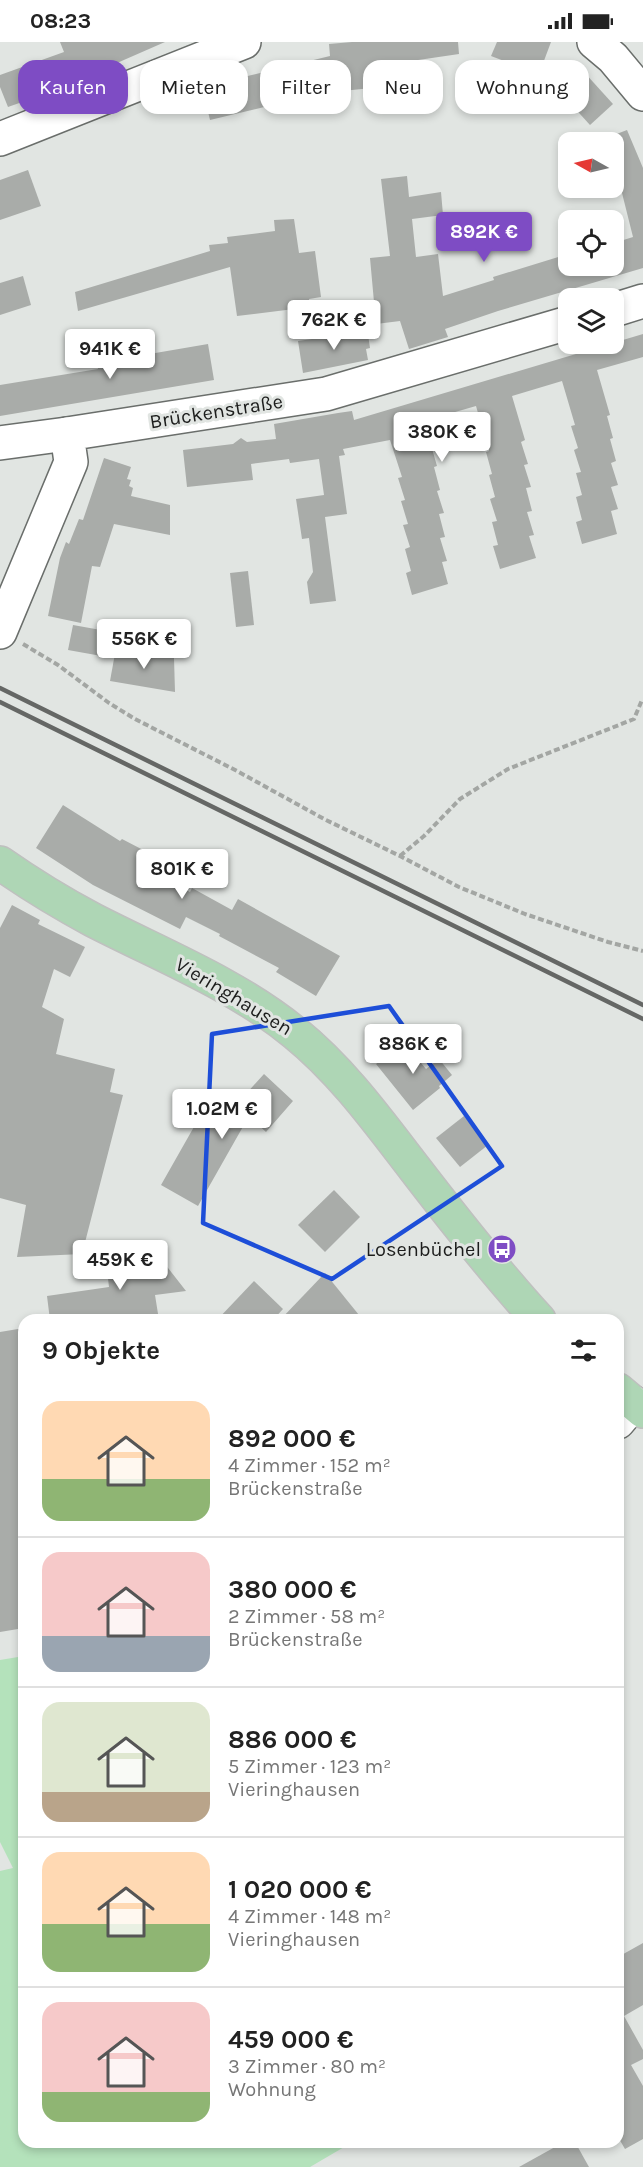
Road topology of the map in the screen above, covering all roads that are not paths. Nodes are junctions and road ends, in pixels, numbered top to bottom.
1 (244, 42) edge
2 (594, 42) edge
3 (643, 93) edge
4 (0, 139) edge
5 (643, 301) edge
6 (624, 307) edge
7 (558, 326) edge
8 (67, 434) junction
9 (0, 443) edge
10 (1, 631) edge
11 (0, 863) edge
12 (534, 1314) edge

1 - 4 street
2 - 3 street
5 - 6 street
7 - 8 street, Brückenstraße
8 - 9 street, Brückenstraße
8 - 10 street
11 - 12 main road, Vieringhausen

